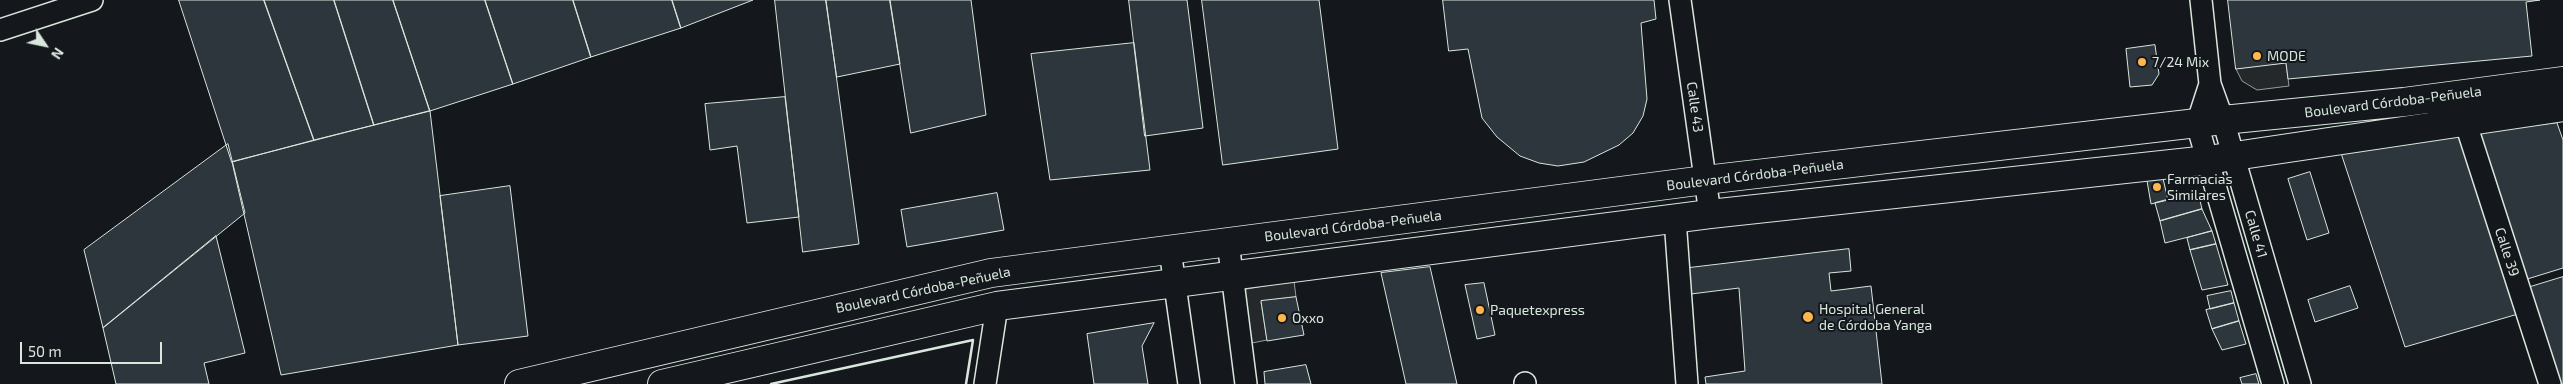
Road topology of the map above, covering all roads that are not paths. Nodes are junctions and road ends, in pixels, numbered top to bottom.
1 (92, 0) edge
2 (1680, 0) edge
3 (2201, 0) edge
4 (51, 6) edge
5 (0, 30) edge
6 (2563, 81) edge
7 (2404, 102) junction
8 (2563, 107) edge
9 (2465, 121) junction
10 (2210, 122) junction
11 (2405, 130) junction
12 (2220, 158) junction
13 (1705, 180) junction
14 (1710, 214) junction
15 (1674, 219) junction
16 (1228, 242) junction
17 (1170, 250) junction
18 (991, 273) junction
19 (1233, 276) junction
20 (1175, 283) junction
21 (996, 306) junction
22 (2292, 357) junction
23 (2266, 363) junction
24 (519, 384) edge
25 (662, 384) edge
26 (985, 384) edge
27 (1189, 384) edge
28 (1246, 384) edge
29 (1687, 384) edge
30 (2273, 384) edge
31 (2300, 384) edge
32 (2550, 384) edge

1 - 4 street
2 - 13 street, Calle 43
3 - 10 street
4 - 5 street
6 - 7 main road, Boulevard Córdoba-Peñuela
7 - 10 main road, Boulevard Córdoba-Peñuela
7 - 11 main road
8 - 9 main road, Boulevard Córdoba-Peñuela
9 - 11 main road, Boulevard Córdoba-Peñuela
9 - 32 street, Calle 39
10 - 12 street, Calle 41
10 - 13 main road, Boulevard Córdoba-Peñuela
11 - 12 main road, Boulevard Córdoba-Peñuela
12 - 14 main road, Boulevard Córdoba-Peñuela
12 - 22 street, Calle 41
12 - 23 street, Calle 41
13 - 14 street, Calle 43
13 - 16 main road, Boulevard Córdoba-Peñuela
14 - 15 main road, Boulevard Córdoba-Peñuela
15 - 19 main road, Boulevard Córdoba-Peñuela
15 - 29 street
16 - 17 main road, Boulevard Córdoba-Peñuela
16 - 19 street
17 - 18 main road, Boulevard Córdoba-Peñuela
17 - 20 street
18 - 21 main road
18 - 24 main road, Boulevard Córdoba-Peñuela
19 - 20 main road, Boulevard Córdoba-Peñuela
19 - 28 street
20 - 21 main road, Boulevard Córdoba-Peñuela
20 - 27 street
21 - 25 main road, Boulevard Córdoba-Peñuela
21 - 26 street
22 - 23 street
22 - 31 street, Calle 41
23 - 30 street, Calle 41

